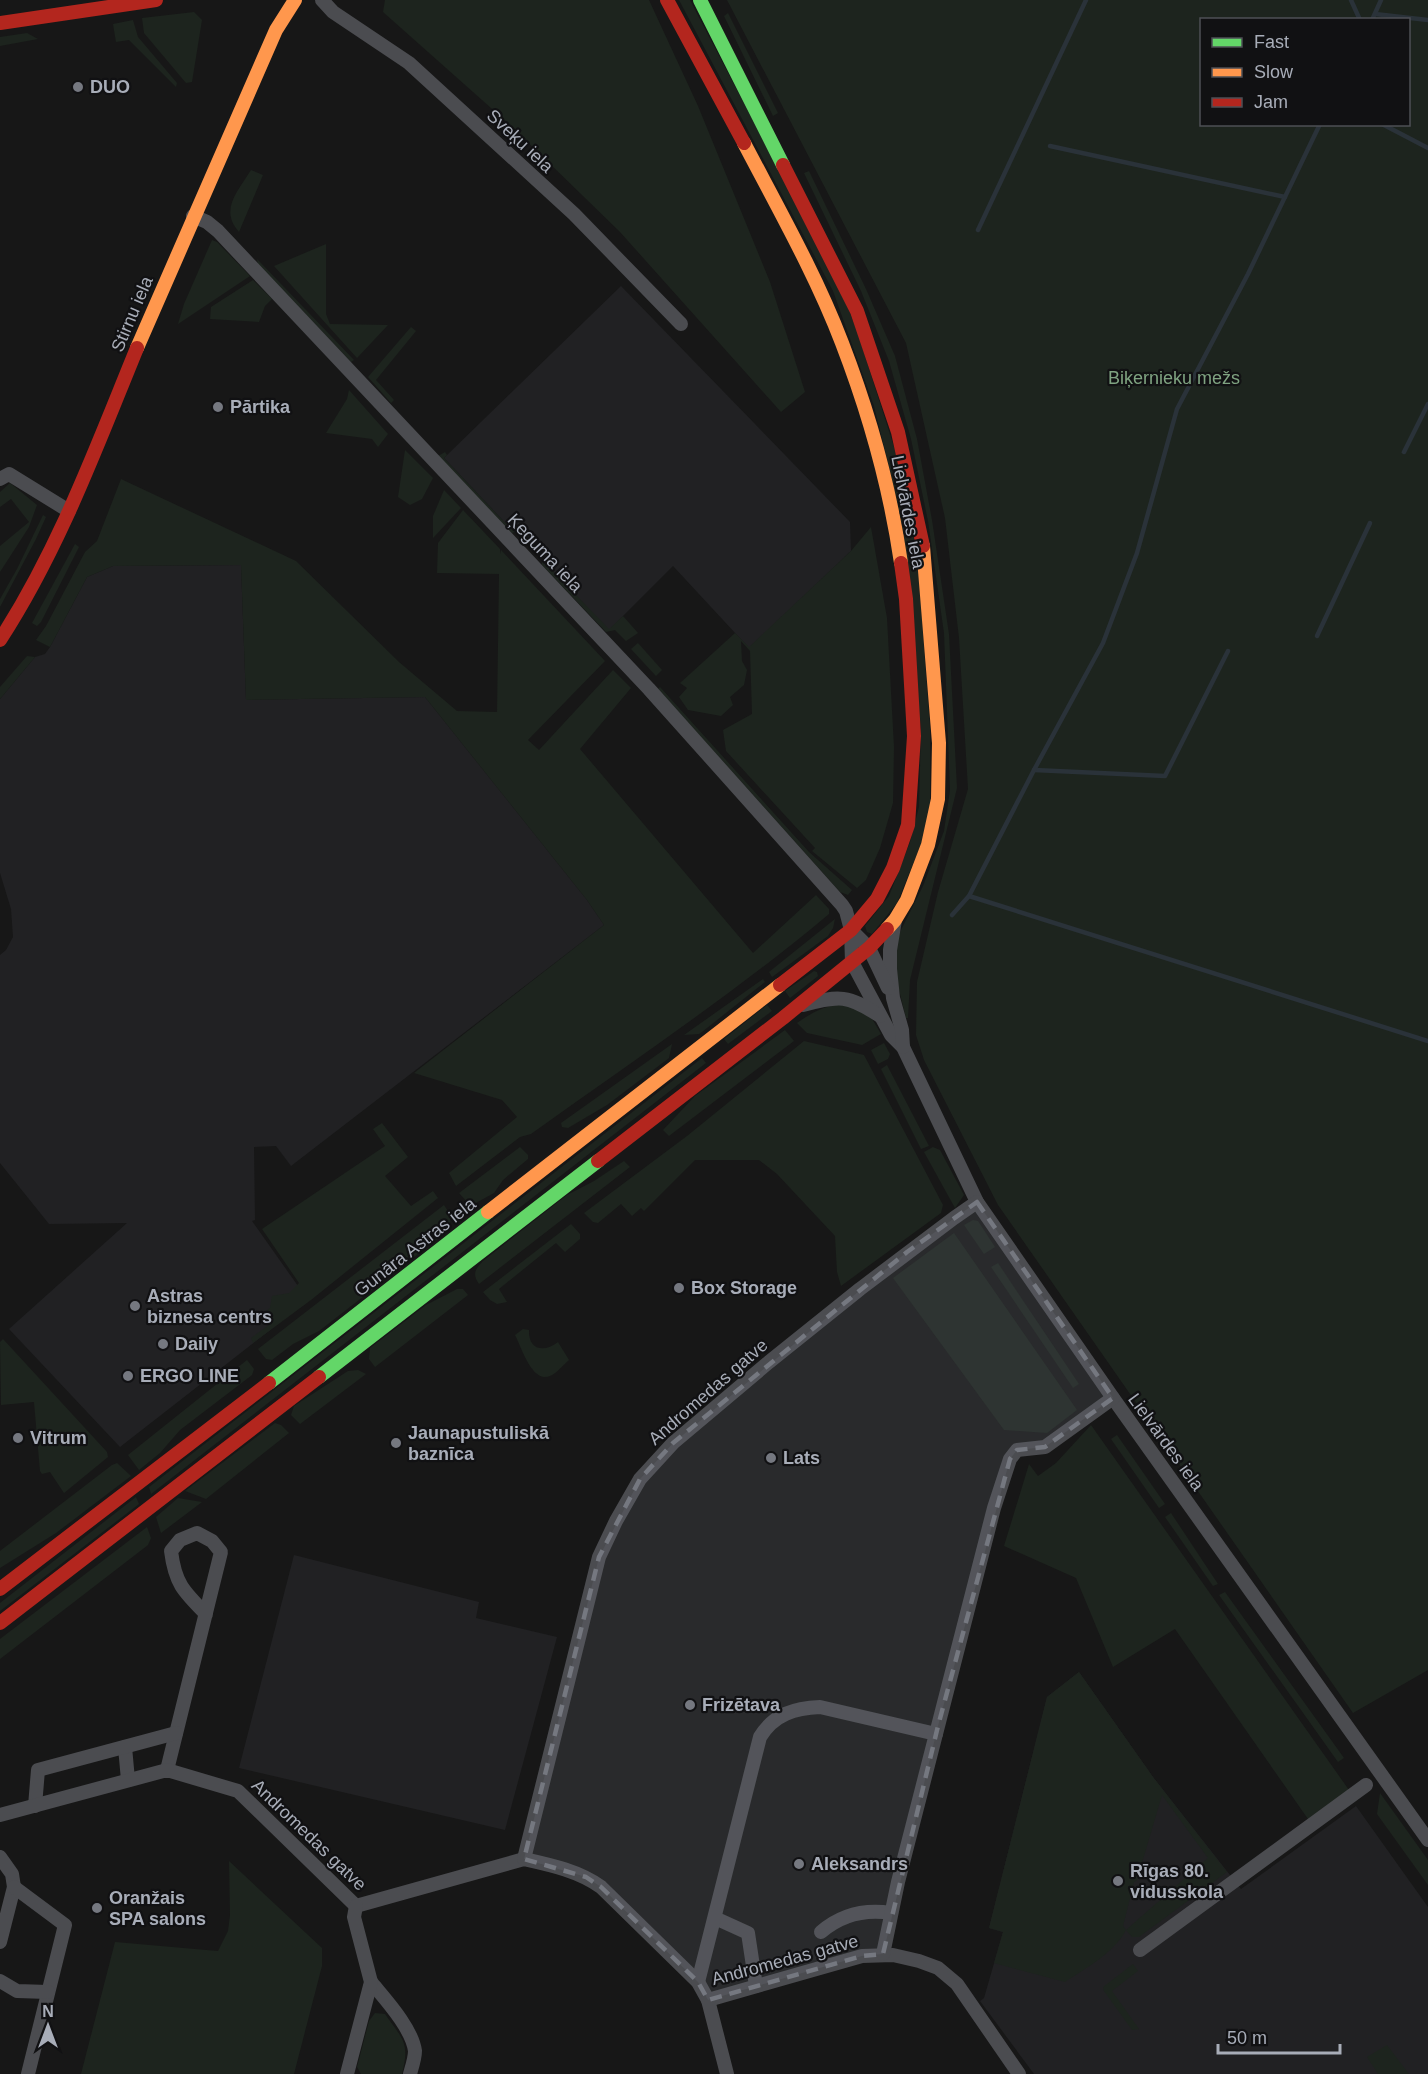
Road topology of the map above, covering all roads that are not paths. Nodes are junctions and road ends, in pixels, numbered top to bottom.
1 (156, 0) edge
2 (295, 0) edge
3 (322, 0) edge
4 (667, 0) edge
5 (700, 0) edge
6 (135, 2) edge
7 (0, 23) edge
8 (193, 216) junction
9 (681, 324) dead end
10 (0, 480) edge
11 (69, 512) junction
12 (0, 640) edge
13 (895, 920) junction
14 (851, 930) junction
15 (869, 948) junction
16 (852, 962) junction
17 (892, 998) junction
18 (798, 1006) junction
19 (883, 1018) junction
20 (708, 1041) junction
21 (903, 1047) junction
22 (725, 1063) junction
23 (977, 1202) junction
24 (1113, 1398) junction
25 (0, 1589) edge
26 (206, 1614) junction
27 (0, 1623) edge
28 (176, 1733) junction
29 (936, 1734) junction
30 (126, 1747) junction
31 (167, 1770) junction
32 (128, 1780) junction
33 (1366, 1785) dead end
34 (34, 1806) junction
35 (0, 1815) edge
36 (1428, 1840) edge
37 (0, 1857) edge
38 (524, 1859) junction
39 (15, 1887) junction
40 (356, 1906) junction
41 (891, 1913) junction
42 (715, 1918) junction
43 (822, 1932) dead end
44 (0, 1942) edge
45 (1140, 1950) dead end
46 (883, 1954) junction
47 (0, 1982) edge
48 (371, 1982) junction
49 (698, 1982) junction
50 (756, 1986) junction
51 (48, 1992) junction
52 (708, 2000) junction
53 (28, 2074) edge
54 (347, 2074) edge
55 (410, 2074) edge
56 (728, 2074) edge
57 (1019, 2074) edge

1 - 6 main road
2 - 8 main road, Stirnu iela
3 - 9 street, Sveķu iela
4 - 14 main road, Lielvārdes iela
5 - 13 main road, Lielvārdes iela
6 - 7 main road
8 - 11 main road, Stirnu iela
8 - 14 street, Ķeguma iela
10 - 11 street
11 - 12 main road, Stirnu iela
13 - 15 main road, Lielvārdes iela
13 - 17 street, Lielvārdes iela
14 - 15 street
14 - 16 street, Lielvārdes iela
14 - 20 main road, Gunāra Astras iela
15 - 16 main road
15 - 17 street
16 - 18 main road
16 - 19 street, Lielvārdes iela
17 - 21 street, Lielvārdes iela
18 - 19 street
18 - 22 main road
19 - 21 street, Lielvārdes iela
20 - 22 main road
20 - 25 main road, Gunāra Astras iela
21 - 23 street, Lielvārdes iela
22 - 27 main road
23 - 24 street, Lielvārdes iela
23 - 38 street, Andromedas gatve
24 - 29 street
24 - 36 street, Lielvārdes iela
26 - 26 street
26 - 28 street
28 - 30 street
28 - 31 street
29 - 41 street
29 - 42 street
30 - 32 street
30 - 34 street
31 - 32 street
31 - 40 street, Andromedas gatve
32 - 34 street
33 - 45 street
34 - 35 street
37 - 39 street
38 - 40 street, Andromedas gatve
38 - 49 street, Andromedas gatve
39 - 44 street
39 - 51 street
40 - 48 street
41 - 43 street
41 - 46 street
42 - 49 street
42 - 50 street
46 - 50 street, Andromedas gatve
46 - 57 street, Andromedas gatve
47 - 51 street
48 - 54 street
48 - 55 street
49 - 52 street, Andromedas gatve
50 - 52 street, Andromedas gatve
51 - 53 street
52 - 56 street

